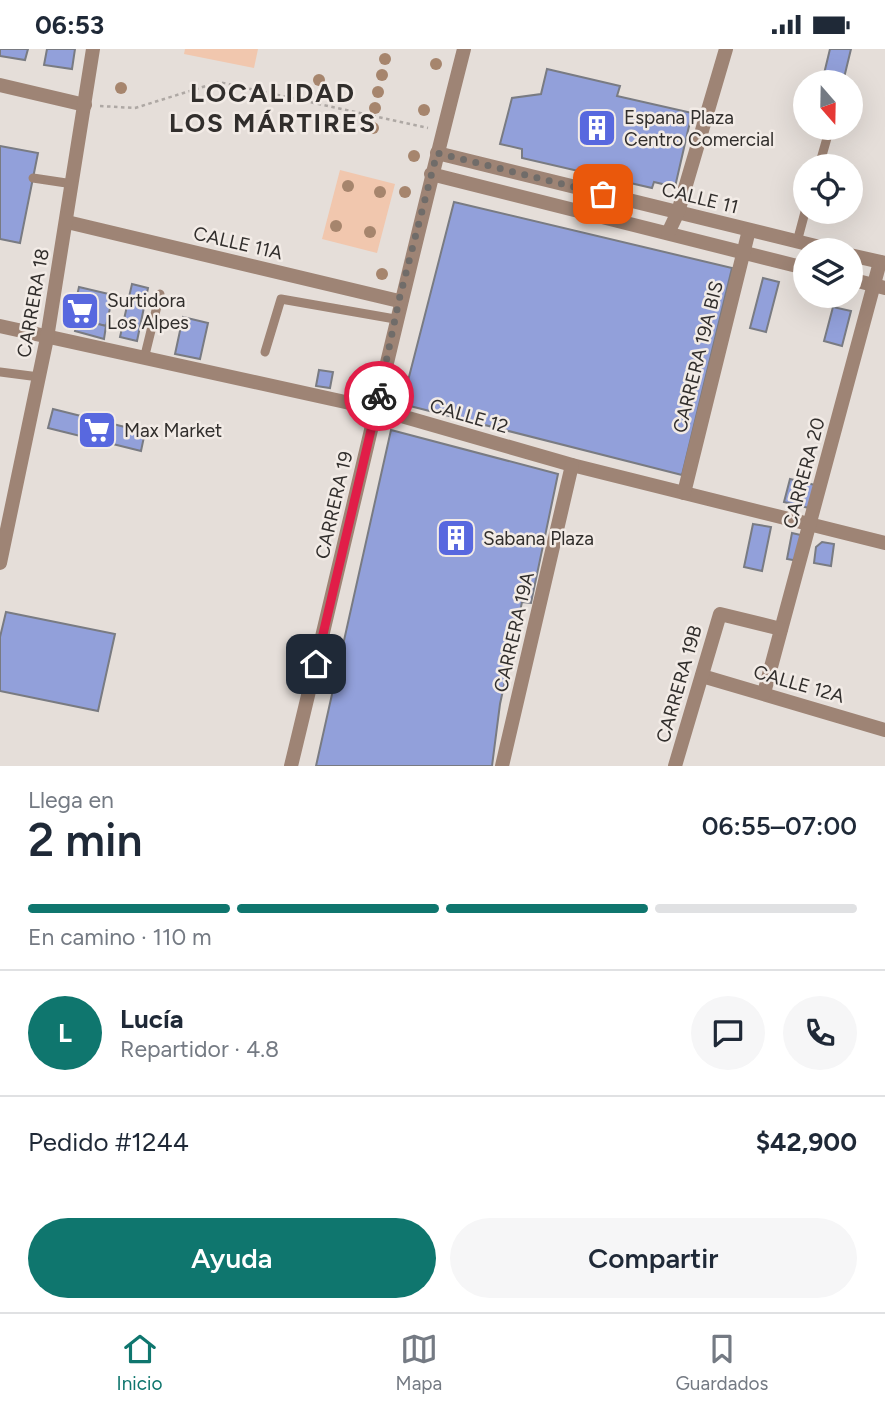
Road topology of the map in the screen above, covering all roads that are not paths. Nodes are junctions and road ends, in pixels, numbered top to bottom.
1 (93, 49) edge
2 (464, 49) edge
3 (726, 49) edge
4 (0, 85) edge
5 (91, 106) junction
6 (437, 153) junction
7 (431, 174) junction
8 (33, 178) dead end
9 (73, 184) junction
10 (678, 212) junction
11 (67, 222) junction
12 (749, 230) junction
13 (668, 233) junction
14 (793, 240) edge
15 (743, 252) junction
16 (863, 258) edge
17 (883, 263) edge
18 (793, 265) edge
19 (880, 286) edge
20 (160, 294) dead end
21 (399, 300) junction
22 (395, 319) junction
23 (0, 326) edge
24 (47, 338) junction
25 (265, 352) dead end
26 (144, 359) junction
27 (0, 372) edge
28 (39, 377) junction
29 (377, 409) junction
30 (572, 465) junction
31 (684, 493) junction
32 (810, 524) junction
33 (885, 543) edge
34 (0, 563) edge
35 (781, 629) junction
36 (702, 677) junction
37 (764, 693) junction
38 (885, 730) edge
39 (291, 766) edge
40 (502, 766) edge
41 (675, 766) edge

1 - 5 street, CARRERA 18
2 - 6 street, CARRERA 19
3 - 10 street
4 - 5 street
5 - 9 street, CARRERA 18
6 - 7 street, CARRERA 19
6 - 10 street, CALLE 11
7 - 13 street
7 - 21 street, CARRERA 19
8 - 9 lane
9 - 11 street, CARRERA 18
10 - 12 street, CALLE 11
10 - 13 street
11 - 21 street, CALLE 11A
11 - 24 street, CARRERA 18
12 - 14 street, CALLE 11
12 - 15 street, CARRERA 19A BIS
13 - 15 street
15 - 18 street
15 - 31 street, CARRERA 19A BIS
16 - 17 street
17 - 19 street, CARRERA 20
19 - 32 street, CARRERA 20
20 - 26 lane
21 - 22 street, CARRERA 19
22 - 25 lane
22 - 29 street, CARRERA 19
23 - 24 street, CALLE 12
24 - 26 street, CALLE 12
24 - 28 street, CARRERA 18
26 - 29 street, CALLE 12
27 - 28 lane
28 - 34 street, CARRERA 18
29 - 30 street, CALLE 12
29 - 39 street, CARRERA 19
30 - 31 street, CALLE 12
30 - 40 street, CARRERA 19A
31 - 32 street, CALLE 12
32 - 33 street, CALLE 12
32 - 35 street, CARRERA 20
35 - 36 street, CARRERA 19B
35 - 37 street, CARRERA 20
36 - 37 street, CALLE 12A
36 - 41 street, CARRERA 19B
37 - 38 street, CALLE 12A

